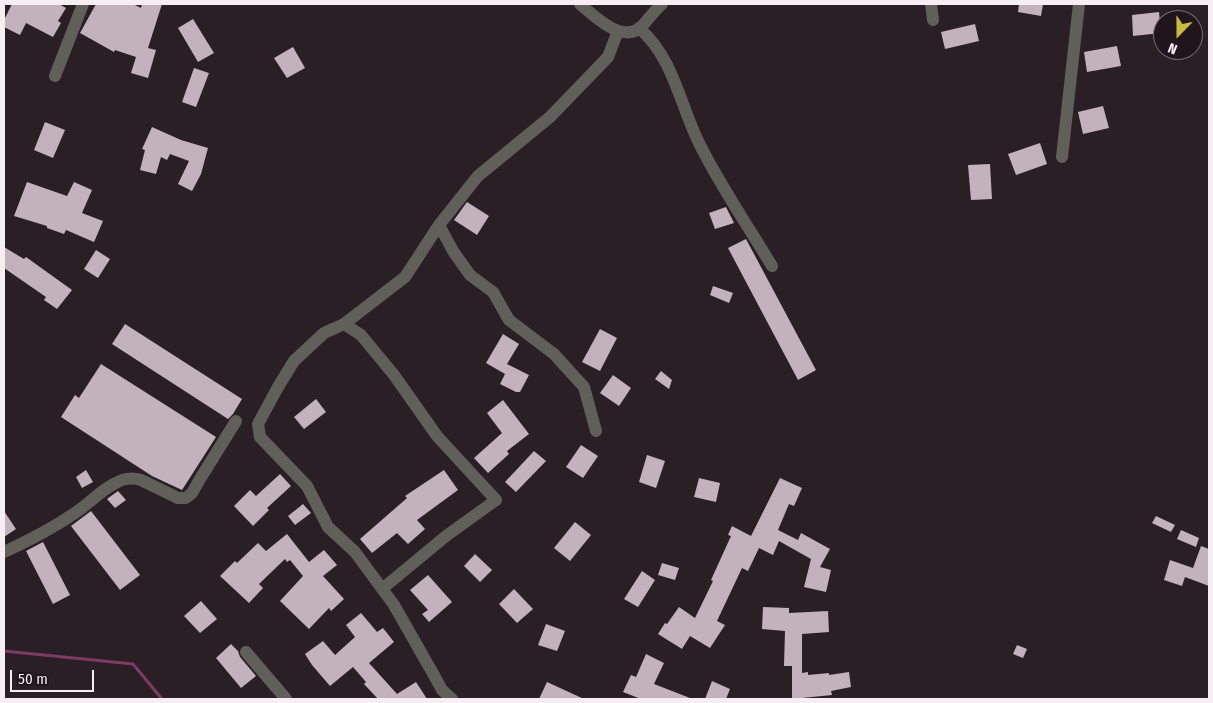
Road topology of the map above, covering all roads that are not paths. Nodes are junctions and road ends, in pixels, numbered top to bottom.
1 (83, 4) edge
2 (580, 4) edge
3 (662, 4) edge
4 (931, 4) edge
5 (1079, 4) edge
6 (933, 20) dead end
7 (639, 28) junction
8 (618, 31) junction
9 (55, 76) dead end
10 (1062, 157) dead end
11 (439, 225) junction
12 (772, 266) dead end
13 (344, 324) junction
14 (236, 421) dead end
15 (596, 431) dead end
16 (4, 552) edge
17 (382, 589) junction
18 (246, 652) dead end
19 (286, 699) edge
20 (452, 699) edge

1 - 9 street
2 - 8 street
3 - 7 street
4 - 6 street
5 - 10 street
7 - 8 street
7 - 12 street
8 - 11 street
11 - 13 street
11 - 15 street
13 - 17 street
13 - 17 street
14 - 16 street
17 - 20 street
18 - 19 street

